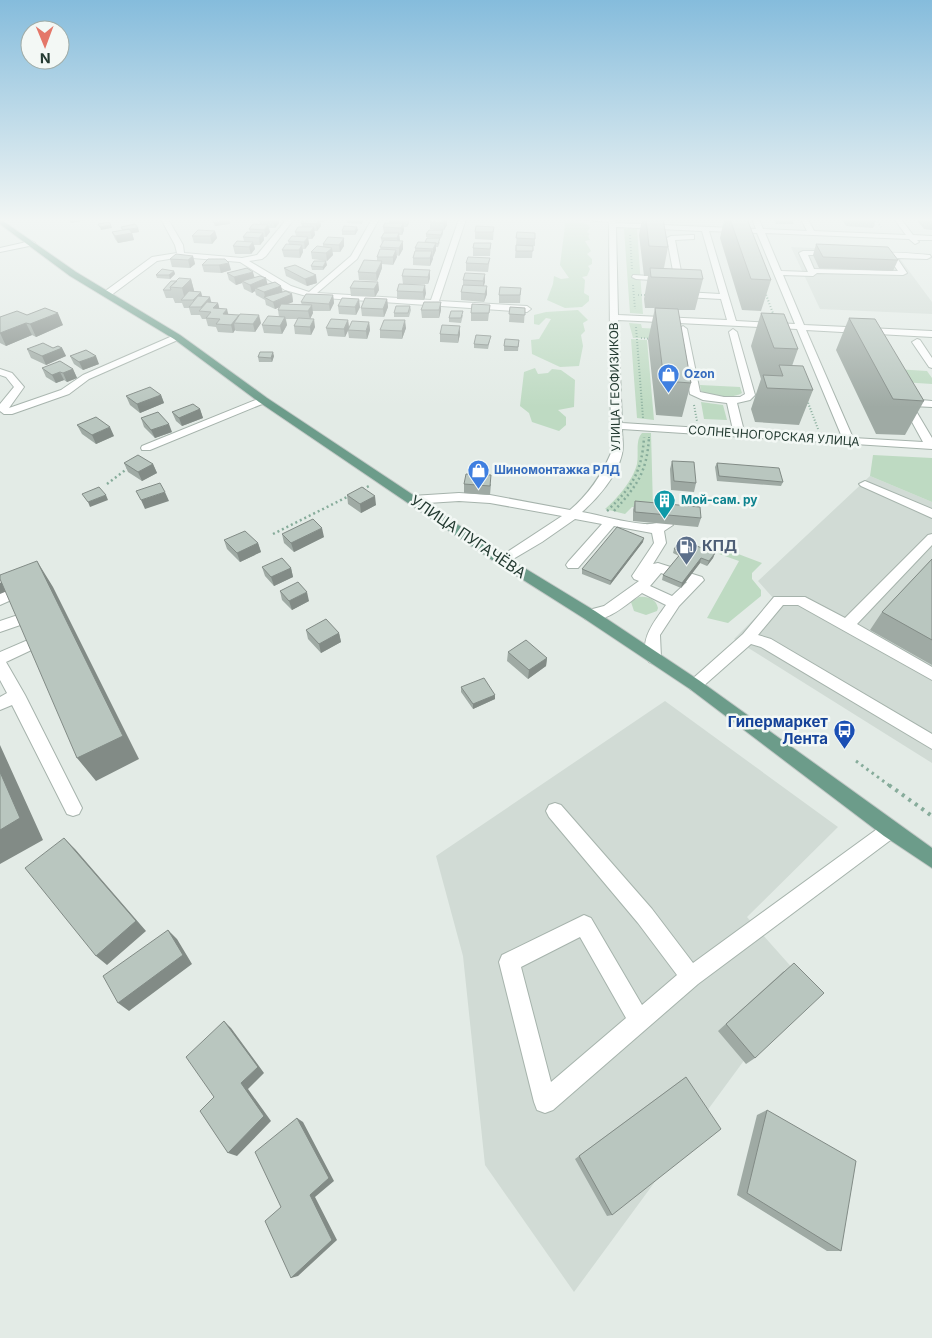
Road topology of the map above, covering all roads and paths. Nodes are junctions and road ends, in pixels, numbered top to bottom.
1 (86, 281) edge
2 (125, 281) edge
3 (277, 281) edge
4 (326, 281) edge
5 (442, 281) edge
6 (613, 281) edge
7 (679, 281) edge
8 (720, 281) edge
9 (781, 281) edge
10 (764, 287) edge
11 (107, 294) junction
12 (310, 295) junction
13 (638, 295) dead end
14 (654, 295) dead end
15 (724, 297) junction
16 (434, 304) junction
17 (527, 309) edge
18 (614, 317) junction
19 (776, 322) edge
20 (645, 327) dead end
21 (732, 328) junction
22 (683, 329) junction
23 (802, 331) junction
24 (932, 334) edge
25 (177, 337) junction
26 (641, 338) dead end
27 (685, 341) junction
28 (917, 342) junction
29 (932, 343) edge
30 (932, 366) edge
31 (0, 372) edge
32 (804, 392) edge
33 (697, 396) junction
34 (731, 399) junction
35 (263, 400) junction
36 (932, 404) edge
37 (698, 424) dead end
38 (617, 426) junction
39 (646, 428) junction
40 (819, 432) dead end
41 (739, 434) junction
42 (848, 441) junction
43 (931, 446) edge
44 (146, 448) dead end
45 (130, 466) edge
46 (383, 480) junction
47 (107, 484) dead end
48 (865, 484) dead end
49 (412, 500) junction
50 (932, 514) edge
51 (571, 515) junction
52 (605, 521) junction
53 (273, 534) dead end
54 (932, 538) edge
55 (504, 561) junction
56 (573, 565) dead end
57 (640, 582) junction
58 (674, 603) junction
59 (590, 615) junction
60 (24, 618) edge
61 (847, 625) junction
62 (0, 626) edge
63 (748, 638) junction
64 (34, 642) edge
65 (0, 658) edge
66 (654, 658) junction
67 (932, 674) edge
68 (2, 675) edge
69 (695, 686) junction
70 (17, 695) junction
71 (0, 704) edge
72 (932, 742) edge
73 (856, 760) dead end
74 (73, 808) dead end
75 (555, 810) dead end
76 (932, 816) edge
77 (890, 830) junction
78 (932, 859) edge
79 (691, 977) junction
80 (640, 1021) junction

1 - 11 main road, УЛИЦА ПУГАЧЁВА
2 - 11 street
3 - 12 street
4 - 12 street
5 - 16 street
6 - 18 street, УЛИЦА ГЕОФИЗИКОВ
7 - 15 street
8 - 15 street
9 - 23 street
10 - 19 path
11 - 25 main road, УЛИЦА ПУГАЧЁВА
12 - 16 street
13 - 14 path
15 - 21 street
16 - 17 street
18 - 21 street
18 - 38 street, УЛИЦА ГЕОФИЗИКОВ
20 - 22 street
21 - 22 street
21 - 23 street
21 - 34 street
22 - 27 street
23 - 24 street
23 - 28 street
23 - 42 street
25 - 31 street
25 - 35 main road, УЛИЦА ПУГАЧЁВА
26 - 27 path
27 - 33 street
28 - 29 street
28 - 30 street
32 - 40 path
33 - 34 street
33 - 37 path
34 - 41 street
35 - 44 street
35 - 46 main road, УЛИЦА ПУГАЧЁВА
36 - 43 street
38 - 39 street, СОЛНЕЧНОГОРСКАЯ УЛИЦА
38 - 51 street, УЛИЦА ГЕОФИЗИКОВ
39 - 41 street, СОЛНЕЧНОГОРСКАЯ УЛИЦА
39 - 52 path
39 - 52 path
41 - 42 street, СОЛНЕЧНОГОРСКАЯ УЛИЦА
42 - 43 street, СОЛНЕЧНОГОРСКАЯ УЛИЦА
45 - 47 path
46 - 49 main road, УЛИЦА ПУГАЧЁВА
46 - 53 path
48 - 50 street
49 - 51 street
49 - 55 main road, УЛИЦА ПУГАЧЁВА
51 - 52 street
51 - 55 street, УЛИЦА ГЕОФИЗИКОВ
52 - 56 street
52 - 57 street
54 - 61 street
55 - 59 main road, УЛИЦА ПУГАЧЁВА
57 - 58 street
57 - 58 street
57 - 59 street
58 - 66 street
59 - 66 main road, УЛИЦА ПУГАЧЁВА
60 - 62 street
61 - 63 street
61 - 67 street
63 - 69 street
63 - 72 street
64 - 65 street
66 - 69 main road, УЛИЦА ПУГАЧЁВА
68 - 70 street
69 - 77 main road, УЛИЦА ПУГАЧЁВА
70 - 71 street
70 - 74 street
73 - 76 path
75 - 79 street
77 - 78 main road, УЛИЦА ПУГАЧЁВА
77 - 79 street
79 - 80 street
80 - 80 street

